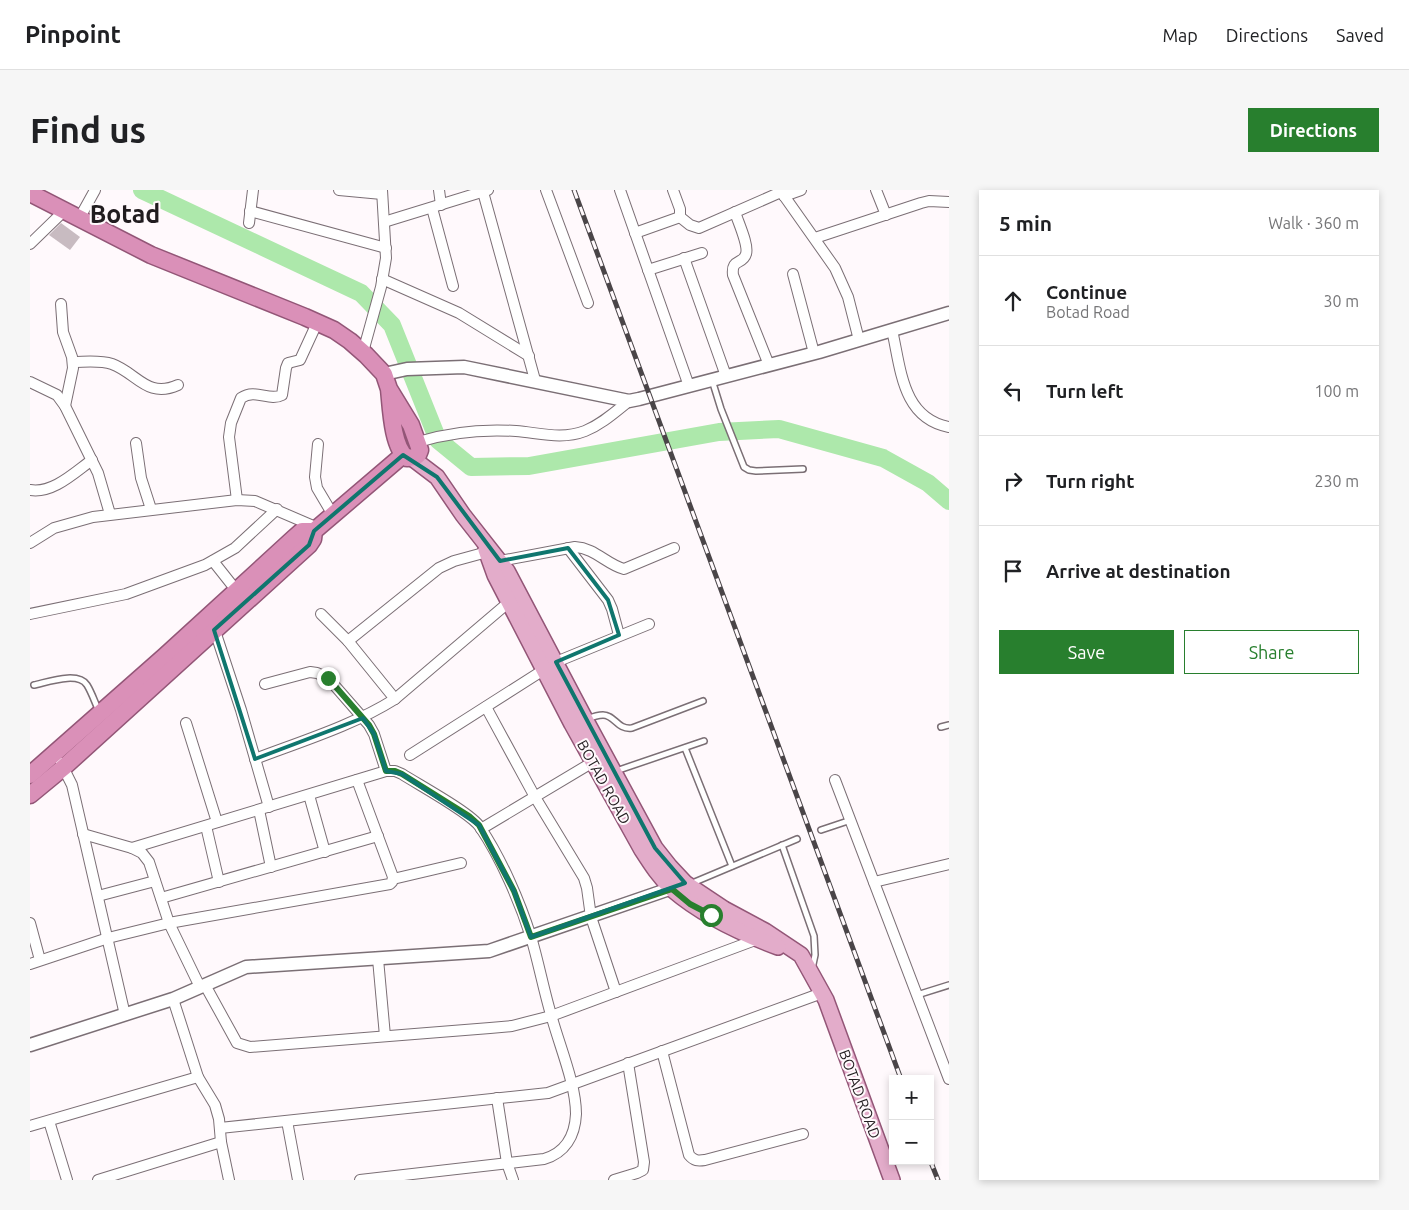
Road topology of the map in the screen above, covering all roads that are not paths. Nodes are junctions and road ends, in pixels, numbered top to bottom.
1 (95, 190) edge
2 (252, 190) edge
3 (340, 190) edge
4 (438, 190) edge
5 (546, 190) edge
6 (620, 190) edge
7 (673, 190) edge
8 (800, 190) edge
9 (876, 190) edge
10 (487, 191) edge
11 (30, 192) edge
12 (382, 192) edge
13 (781, 193) edge
14 (949, 202) edge
15 (437, 206) junction
16 (64, 211) junction
17 (250, 211) junction
18 (735, 212) junction
19 (886, 215) junction
20 (680, 217) junction
21 (79, 219) junction
22 (384, 222) junction
23 (249, 223) dead end
24 (635, 233) junction
25 (815, 238) junction
26 (30, 244) edge
27 (386, 248) junction
28 (702, 253) dead end
29 (684, 258) junction
30 (648, 270) junction
31 (793, 274) dead end
32 (382, 283) junction
33 (453, 286) dead end
34 (588, 302) dead end
35 (61, 304) dead end
36 (949, 313) edge
37 (317, 323) junction
38 (892, 330) junction
39 (859, 340) junction
40 (363, 352) junction
41 (814, 353) junction
42 (529, 356) junction
43 (73, 362) junction
44 (769, 365) junction
45 (726, 376) junction
46 (535, 380) junction
47 (712, 380) junction
48 (30, 382) edge
49 (386, 382) junction
50 (178, 386) dead end
51 (689, 386) junction
52 (629, 401) junction
53 (65, 406) junction
54 (949, 427) edge
55 (136, 443) dead end
56 (318, 444) dead end
57 (413, 451) junction
58 (92, 460) junction
59 (804, 469) dead end
60 (30, 490) edge
61 (237, 500) junction
62 (151, 509) junction
63 (277, 509) junction
64 (110, 514) junction
65 (333, 515) junction
66 (316, 530) junction
67 (30, 543) edge
68 (484, 546) junction
69 (568, 548) junction
70 (674, 548) dead end
71 (213, 561) junction
72 (500, 561) junction
73 (236, 590) junction
74 (509, 602) junction
75 (30, 614) edge
76 (321, 614) dead end
77 (212, 623) junction
78 (649, 624) dead end
79 (619, 635) junction
80 (348, 641) junction
81 (550, 666) junction
82 (265, 684) dead end
83 (34, 685) dead end
84 (395, 699) junction
85 (703, 701) dead end
86 (486, 707) junction
87 (100, 714) junction
88 (363, 718) junction
89 (578, 722) junction
90 (186, 723) dead end
91 (949, 725) edge
92 (941, 727) dead end
93 (704, 741) dead end
94 (685, 748) junction
95 (410, 755) dead end
96 (255, 759) junction
97 (60, 760) junction
98 (593, 762) junction
99 (386, 771) junction
100 (614, 772) junction
101 (30, 775) edge
102 (357, 780) junction
103 (835, 780) dead end
104 (30, 795) edge
105 (309, 795) junction
106 (535, 797) junction
107 (269, 807) junction
108 (259, 810) junction
109 (851, 820) junction
110 (217, 822) junction
111 (206, 826) junction
112 (481, 829) junction
113 (82, 830) junction
114 (821, 830) dead end
115 (378, 836) junction
116 (796, 839) dead end
117 (782, 846) junction
118 (132, 848) junction
119 (325, 852) junction
120 (460, 863) dead end
121 (949, 864) edge
122 (732, 866) junction
123 (270, 867) junction
124 (393, 879) junction
125 (155, 880) junction
126 (219, 882) junction
127 (874, 882) junction
128 (682, 886) junction
129 (98, 896) junction
130 (161, 898) junction
131 (591, 917) junction
132 (30, 923) edge
133 (169, 923) junction
134 (531, 937) junction
135 (108, 938) junction
136 (758, 939) junction
137 (801, 955) junction
138 (378, 959) junction
139 (35, 962) edge
140 (811, 974) junction
141 (949, 985) edge
142 (202, 986) junction
143 (616, 992) junction
144 (822, 993) junction
145 (917, 995) junction
146 (173, 999) junction
147 (125, 1014) junction
148 (551, 1016) junction
149 (385, 1036) junction
150 (30, 1045) edge
151 (662, 1051) junction
152 (628, 1063) junction
153 (946, 1063) edge
154 (198, 1077) junction
155 (949, 1079) edge
156 (571, 1084) junction
157 (497, 1098) junction
158 (49, 1121) junction
159 (287, 1121) junction
160 (30, 1126) edge
161 (220, 1128) junction
162 (804, 1134) dead end
163 (220, 1142) junction
164 (507, 1164) junction
165 (436, 1176) edge
166 (67, 1180) edge
167 (98, 1180) edge
168 (230, 1180) edge
169 (298, 1180) edge
170 (360, 1180) edge
171 (513, 1180) edge
172 (614, 1180) edge
173 (892, 1180) edge

1 - 21 street
2 - 17 street
3 - 12 street
4 - 15 street
5 - 34 street
6 - 24 street
7 - 20 street
8 - 13 street
9 - 19 street
10 - 15 street
10 - 42 street
11 - 16 highway
12 - 22 street
13 - 18 street
13 - 25 street
14 - 19 street
15 - 22 street
15 - 33 street
16 - 21 highway
16 - 26 street
17 - 23 street
17 - 27 street
18 - 20 street
18 - 44 street
19 - 25 street
20 - 24 street
21 - 37 highway
22 - 27 street
24 - 30 street
25 - 39 street
27 - 32 street
28 - 29 street
29 - 30 street
29 - 45 street
30 - 51 street
31 - 41 street
32 - 40 street
32 - 42 street
35 - 43 street
36 - 38 street
37 - 40 highway
37 - 61 street
38 - 39 street
38 - 54 street
39 - 41 street
40 - 49 highway
41 - 44 street
42 - 46 street
43 - 50 street
43 - 53 street
44 - 45 street
45 - 47 street
46 - 49 street
46 - 52 street
47 - 51 street
47 - 59 lane
48 - 53 street
49 - 57 highway
51 - 52 street
52 - 57 street
53 - 58 street
55 - 62 street
56 - 65 street
57 - 65 highway
57 - 68 main road, BOTAD ROAD
58 - 60 street
58 - 64 street
61 - 62 street
61 - 63 street
62 - 64 street
63 - 66 street
63 - 71 street
64 - 67 street
65 - 66 highway
66 - 73 highway
66 - 77 highway
68 - 72 main road, BOTAD ROAD
68 - 74 main road, BOTAD ROAD
68 - 80 street
69 - 70 street
69 - 72 street
69 - 79 street
71 - 73 street
71 - 75 street
72 - 81 main road, BOTAD ROAD
73 - 77 highway
74 - 81 main road, BOTAD ROAD
74 - 84 street
76 - 80 street
77 - 87 highway
77 - 96 street
77 - 97 highway
78 - 79 street
79 - 81 street
80 - 84 street
81 - 86 street
81 - 89 main road, BOTAD ROAD
82 - 88 street
83 - 87 lane
84 - 88 street
85 - 89 lane
86 - 95 street
86 - 106 street
87 - 97 highway
88 - 96 street
88 - 99 street
89 - 98 main road, BOTAD ROAD
89 - 100 main road, BOTAD ROAD
90 - 110 street
91 - 92 lane
93 - 94 lane
94 - 100 lane
94 - 122 lane
96 - 107 street
97 - 101 highway
97 - 104 highway
97 - 113 street
98 - 106 street
98 - 128 main road, BOTAD ROAD
99 - 102 street
99 - 112 street
100 - 128 main road, BOTAD ROAD
102 - 105 street
102 - 115 street
103 - 109 street
105 - 107 street
105 - 119 street
106 - 112 street
106 - 131 street
107 - 108 street
108 - 110 street
108 - 123 street
109 - 114 lane
109 - 127 street
110 - 111 street
111 - 118 street
111 - 126 street
112 - 134 street
113 - 118 street
113 - 129 street
115 - 119 street
115 - 124 street
116 - 117 lane
117 - 122 lane
117 - 140 lane
118 - 125 street
119 - 123 street
120 - 124 street
121 - 127 street
122 - 128 lane
123 - 126 street
124 - 133 street
125 - 129 street
125 - 130 street
126 - 130 street
127 - 145 street
128 - 131 street
128 - 136 main road, BOTAD ROAD
128 - 137 main road, BOTAD ROAD
129 - 135 street
130 - 133 street
131 - 134 street
131 - 143 street
132 - 139 street
133 - 135 street
133 - 142 street
134 - 138 street
134 - 148 street
135 - 139 street
135 - 147 street
136 - 137 main road, BOTAD ROAD
136 - 143 street
137 - 140 main road, BOTAD ROAD
138 - 142 street
138 - 149 street
140 - 144 main road, BOTAD ROAD
141 - 145 lane
142 - 146 street
142 - 149 street
143 - 148 street
144 - 151 street
144 - 173 main road, BOTAD ROAD
145 - 153 street
146 - 147 street
146 - 154 street
147 - 150 street
148 - 149 street
148 - 156 street
151 - 152 street
151 - 162 street
152 - 156 street
152 - 172 street
153 - 155 street
154 - 158 street
154 - 161 street
156 - 157 street
156 - 164 street
157 - 159 street
157 - 164 street
158 - 160 street
158 - 166 street
159 - 161 street
159 - 169 street
161 - 163 street
163 - 167 street
163 - 168 street
164 - 165 street
164 - 171 street
165 - 170 street

